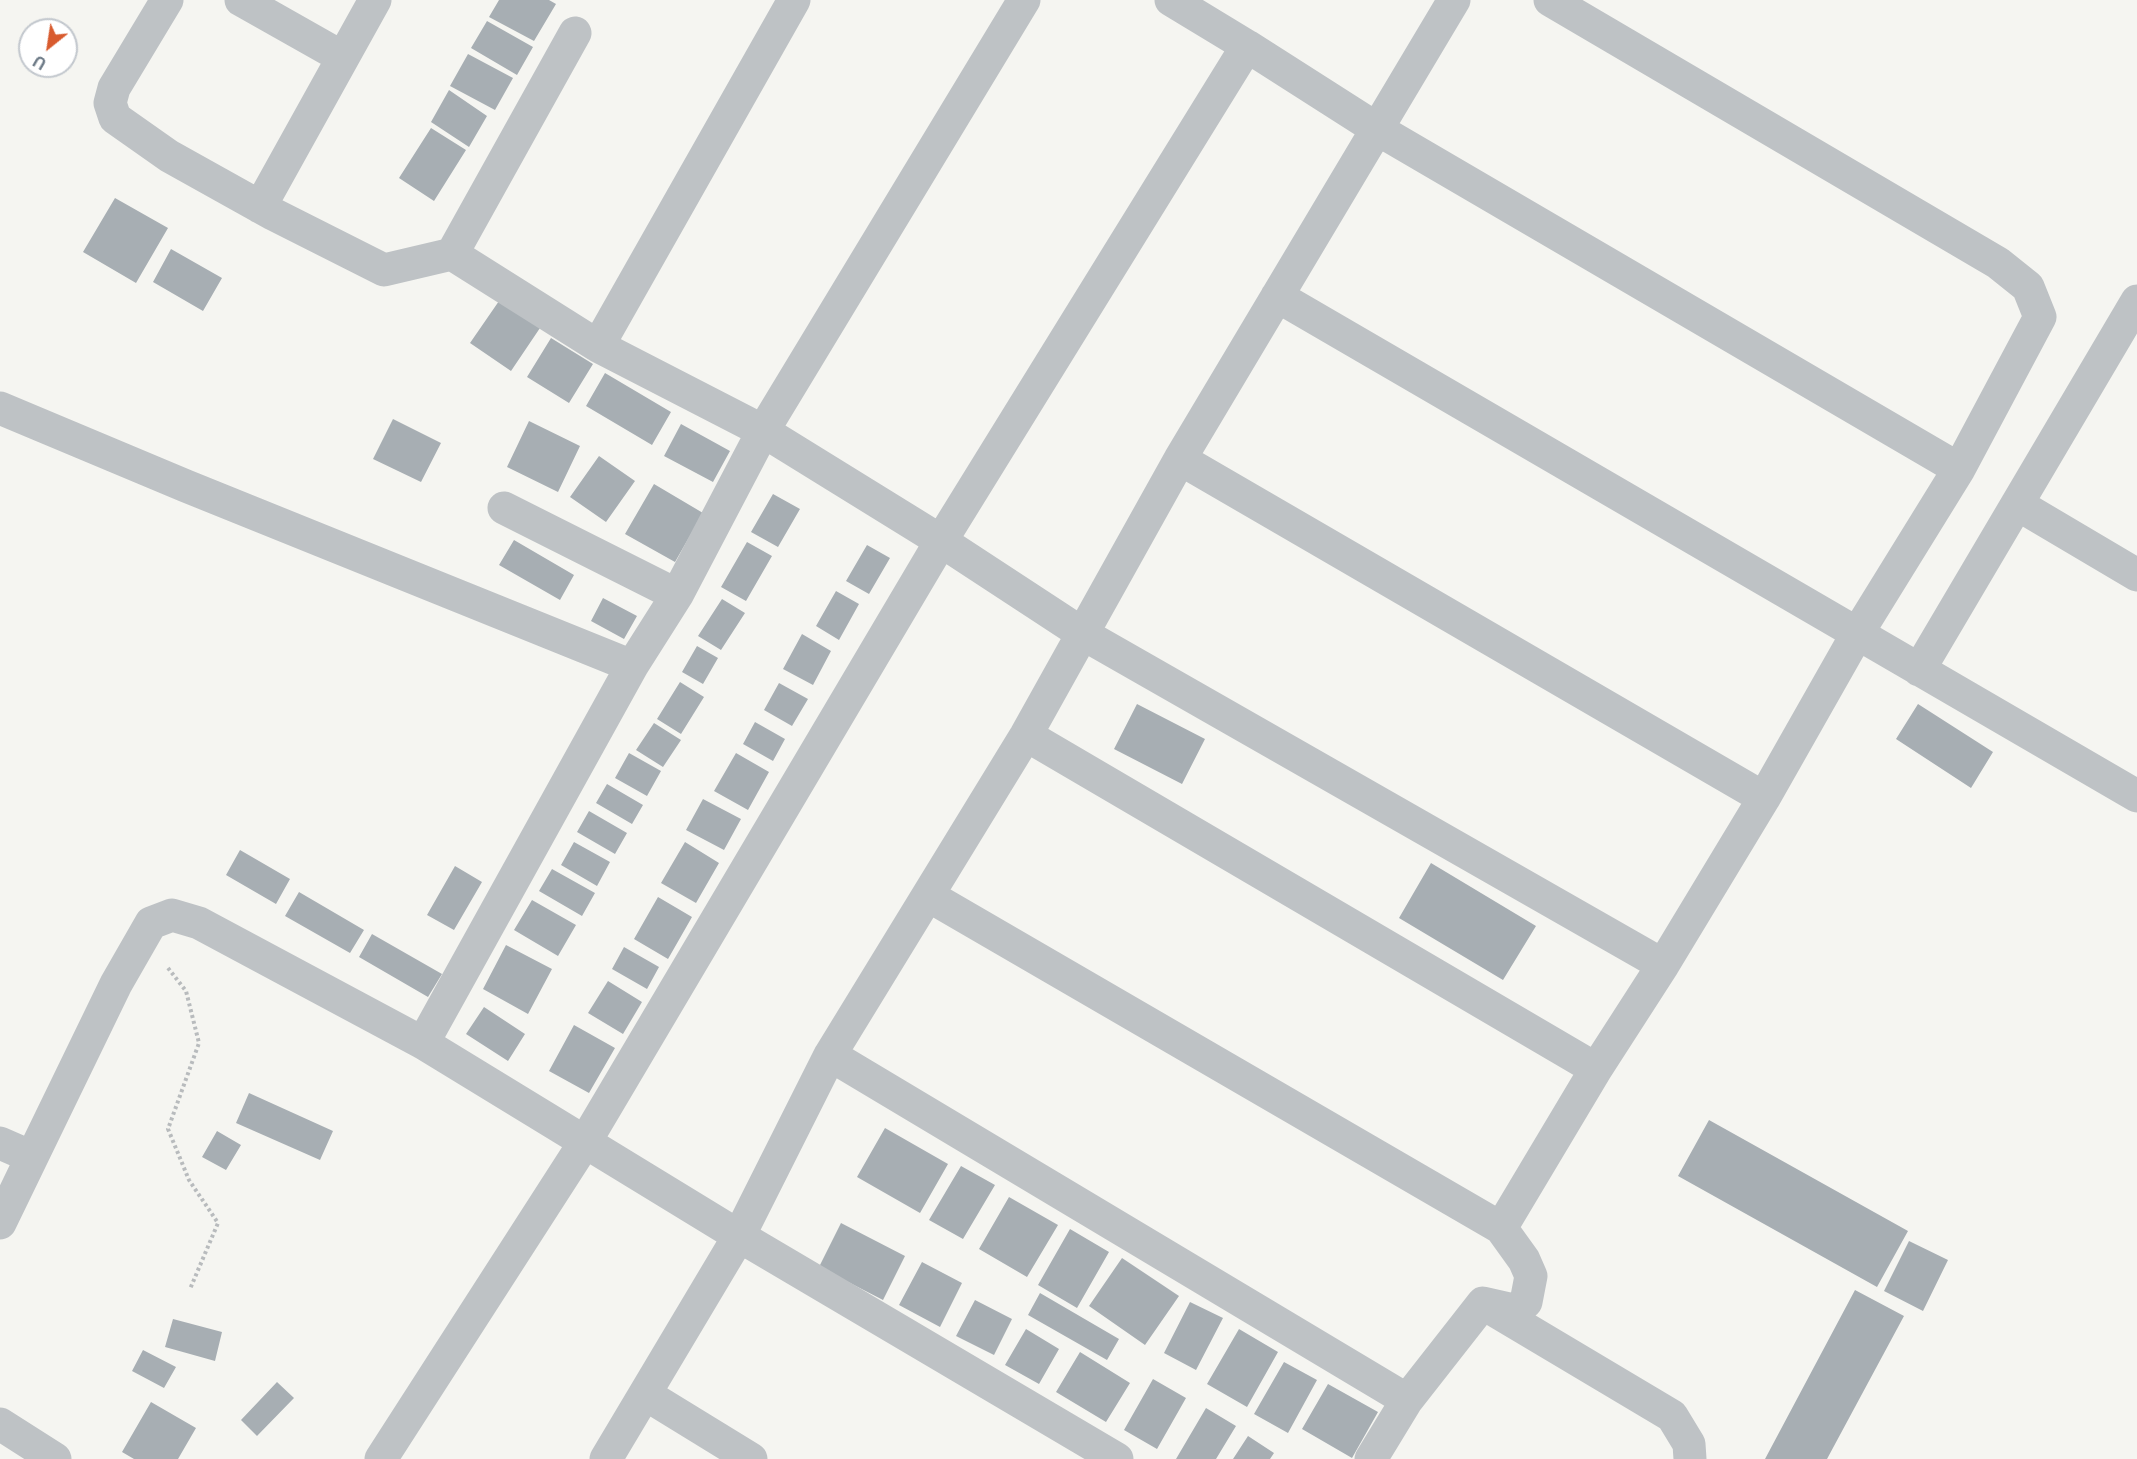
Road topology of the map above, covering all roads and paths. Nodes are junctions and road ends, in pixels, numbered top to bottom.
1 (167, 0) edge
2 (241, 0) edge
3 (375, 0) edge
4 (794, 0) edge
5 (1024, 0) edge
6 (1171, 0) edge
7 (1454, 0) edge
8 (1550, 0) edge
9 (575, 33) dead end
10 (1248, 46) junction
11 (342, 57) junction
12 (1377, 129) junction
13 (260, 207) junction
14 (452, 254) junction
15 (1277, 296) junction
16 (2137, 301) edge
17 (598, 346) junction
18 (2125, 348) edge
19 (0, 408) edge
20 (763, 431) junction
21 (1180, 459) junction
22 (1959, 469) junction
23 (2017, 504) junction
24 (504, 508) dead end
25 (941, 541) junction
26 (2137, 575) edge
27 (677, 595) junction
28 (1083, 634) junction
29 (1857, 634) junction
30 (632, 666) junction
31 (1919, 669) junction
32 (1026, 735) junction
33 (2137, 796) edge
34 (1764, 798) junction
35 (929, 896) junction
36 (139, 945) junction
37 (1663, 965) junction
38 (423, 1043) junction
39 (830, 1055) junction
40 (1596, 1069) junction
41 (585, 1142) junction
42 (0, 1143) edge
43 (32, 1157) junction
44 (0, 1223) edge
45 (1501, 1228) junction
46 (739, 1236) junction
47 (190, 1289) dead end
48 (1483, 1303) junction
49 (645, 1394) junction
50 (1407, 1400) junction
51 (0, 1424) edge
52 (55, 1459) edge
53 (381, 1459) edge
54 (606, 1459) edge
55 (751, 1459) edge
56 (1117, 1459) edge
57 (1371, 1459) edge
58 (1690, 1459) edge

1 - 13 street
2 - 11 street
3 - 11 street
4 - 17 street
5 - 20 street
6 - 10 street
7 - 12 street
8 - 22 street
9 - 14 street
10 - 12 street
10 - 25 street
11 - 13 street
12 - 15 street
12 - 22 street
13 - 14 street
14 - 17 street
15 - 21 street
15 - 29 street
16 - 18 street
17 - 20 street
18 - 23 street
19 - 30 street
20 - 25 street
20 - 27 street
21 - 28 street
21 - 34 street
22 - 29 street
23 - 26 street
23 - 31 street
24 - 27 street
25 - 28 street
25 - 41 street
27 - 30 street
28 - 32 street
28 - 37 street
29 - 31 street
29 - 34 street
30 - 38 street
31 - 33 street
32 - 35 street
32 - 40 street
34 - 37 street
35 - 39 street
35 - 45 street
36 - 38 street
36 - 43 street
36 - 47 path
37 - 40 street
38 - 41 street
39 - 46 street
39 - 50 street
40 - 45 street
41 - 46 street
41 - 53 street
42 - 43 street
43 - 44 street
45 - 48 street
46 - 49 street
46 - 56 street
48 - 50 street
48 - 58 street
49 - 54 street
49 - 55 street
50 - 57 street
51 - 52 street

